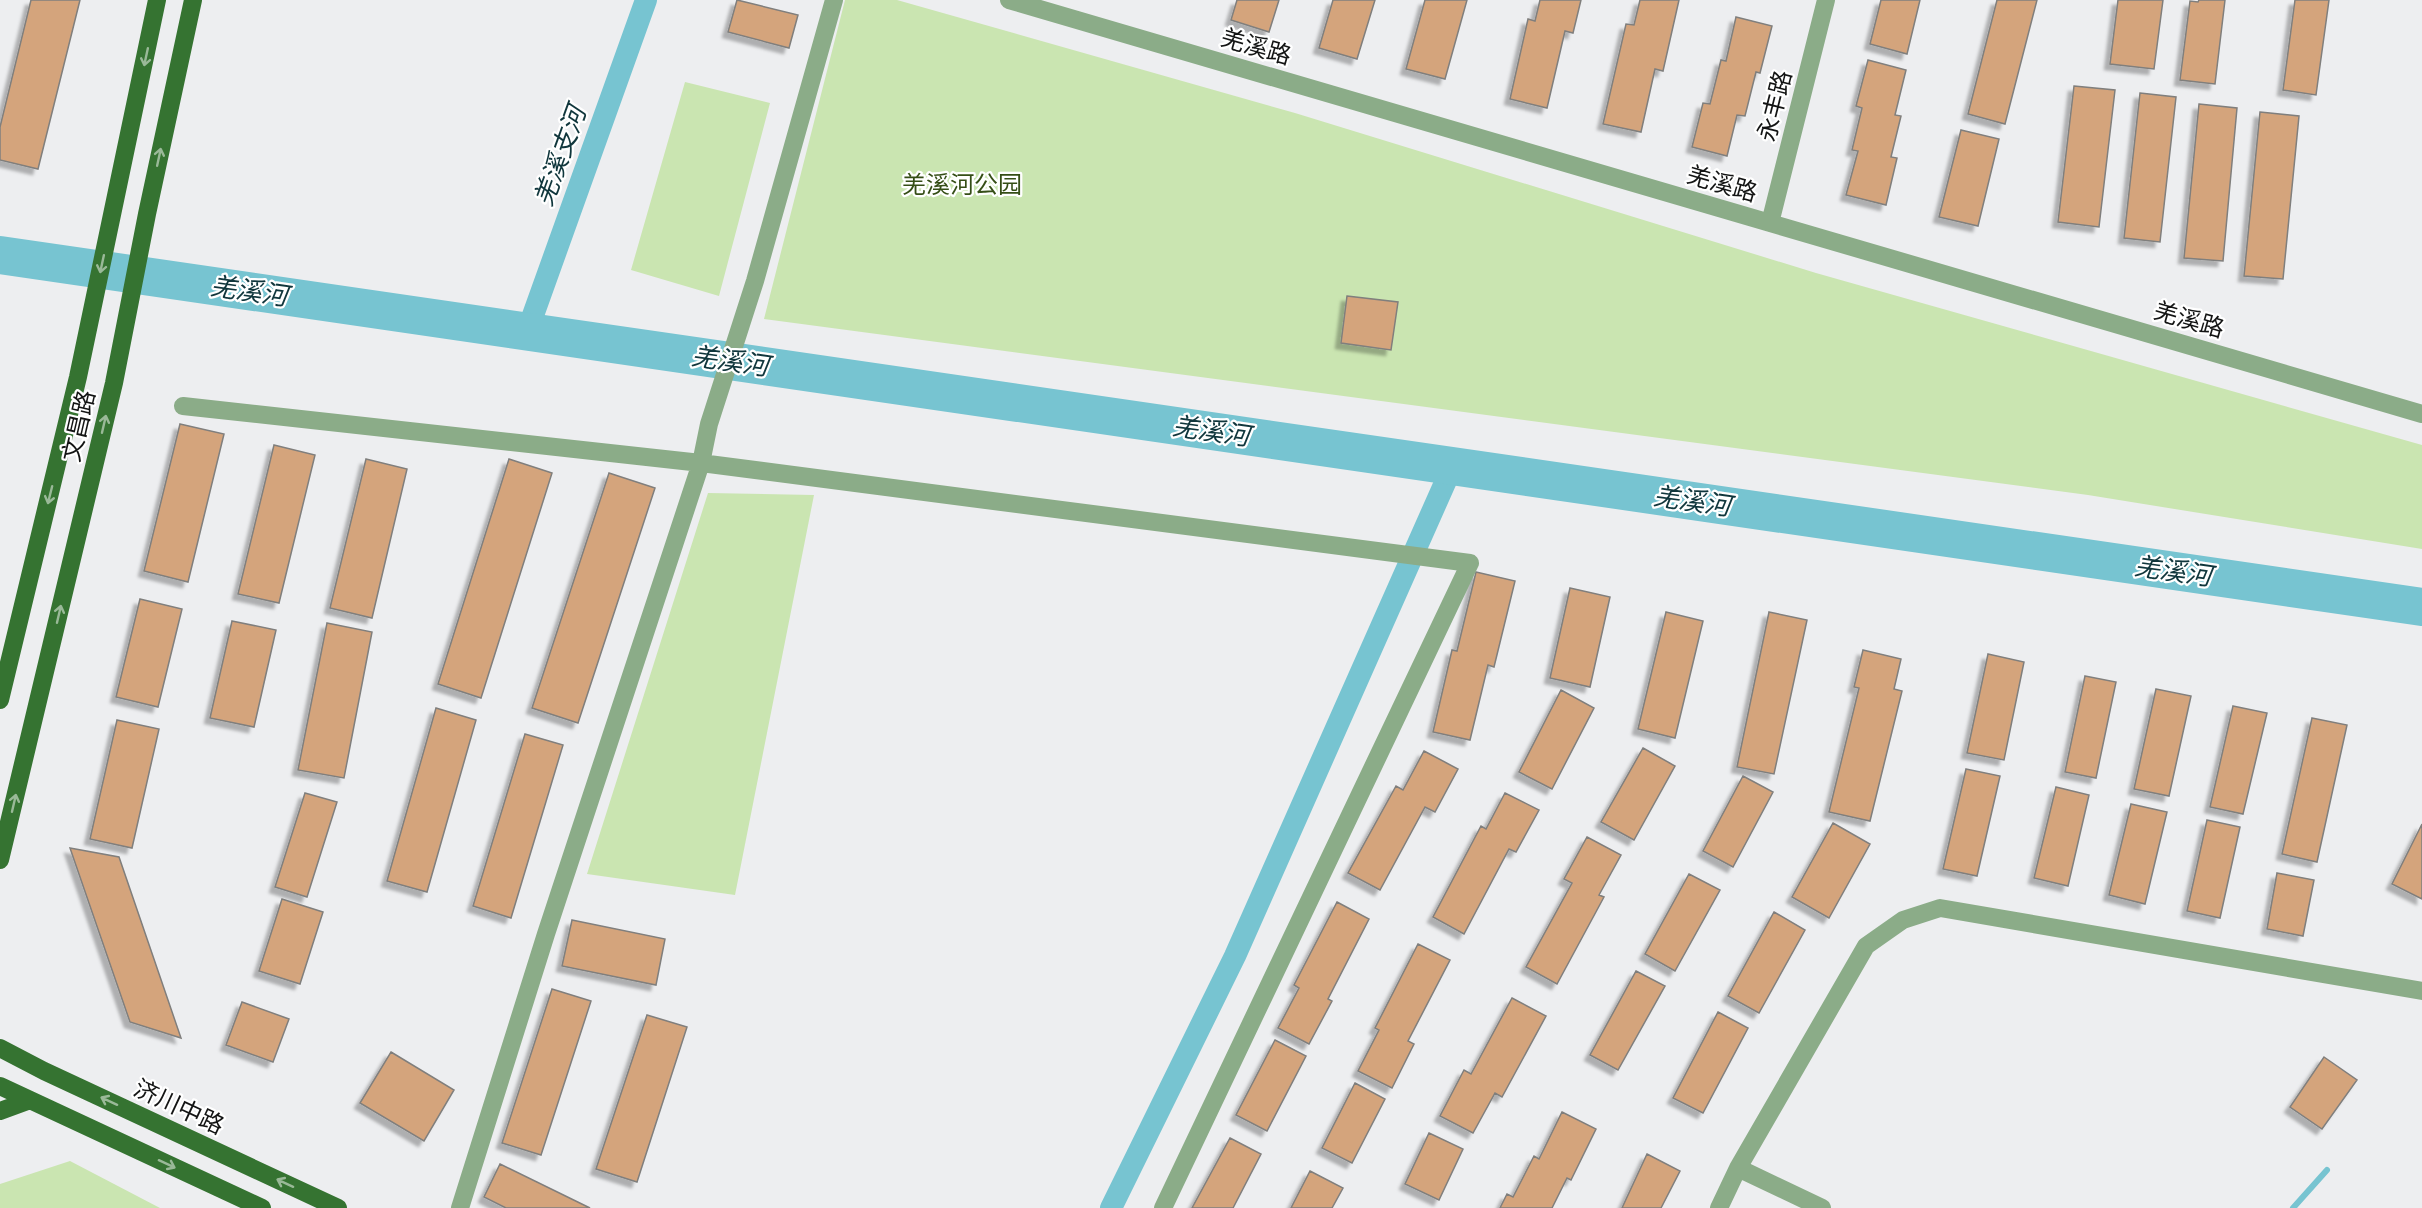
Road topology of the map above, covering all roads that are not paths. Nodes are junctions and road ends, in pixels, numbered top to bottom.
1 (158, 0) edge
2 (193, 0) edge
3 (834, 0) edge
4 (1009, 0) edge
5 (1826, 0) edge
6 (1038, 4) edge
7 (1770, 223) junction
8 (183, 406) dead end
9 (2422, 414) edge
10 (701, 463) junction
11 (0, 700) edge
12 (0, 860) edge
13 (2422, 991) edge
14 (0, 1048) edge
15 (0, 1086) edge
16 (30, 1100) junction
17 (0, 1111) edge
18 (1738, 1168) junction
19 (262, 1208) edge
20 (338, 1208) edge
21 (460, 1208) edge
22 (1163, 1208) edge
23 (1719, 1208) edge
24 (1822, 1208) edge

1 -> 11 main road, 文昌路
12 -> 2 main road, 文昌路
3 - 10 street
4 - 6 street, 羌溪路
5 - 7 street, 永丰路
6 - 7 street, 羌溪路
7 - 9 street, 羌溪路
8 - 10 street
10 - 21 street
10 - 22 street
13 - 18 street
20 -> 14 main road, 济川中路
15 - 16 main road
16 - 17 main road
16 -> 19 main road
18 - 23 street
18 - 24 street

